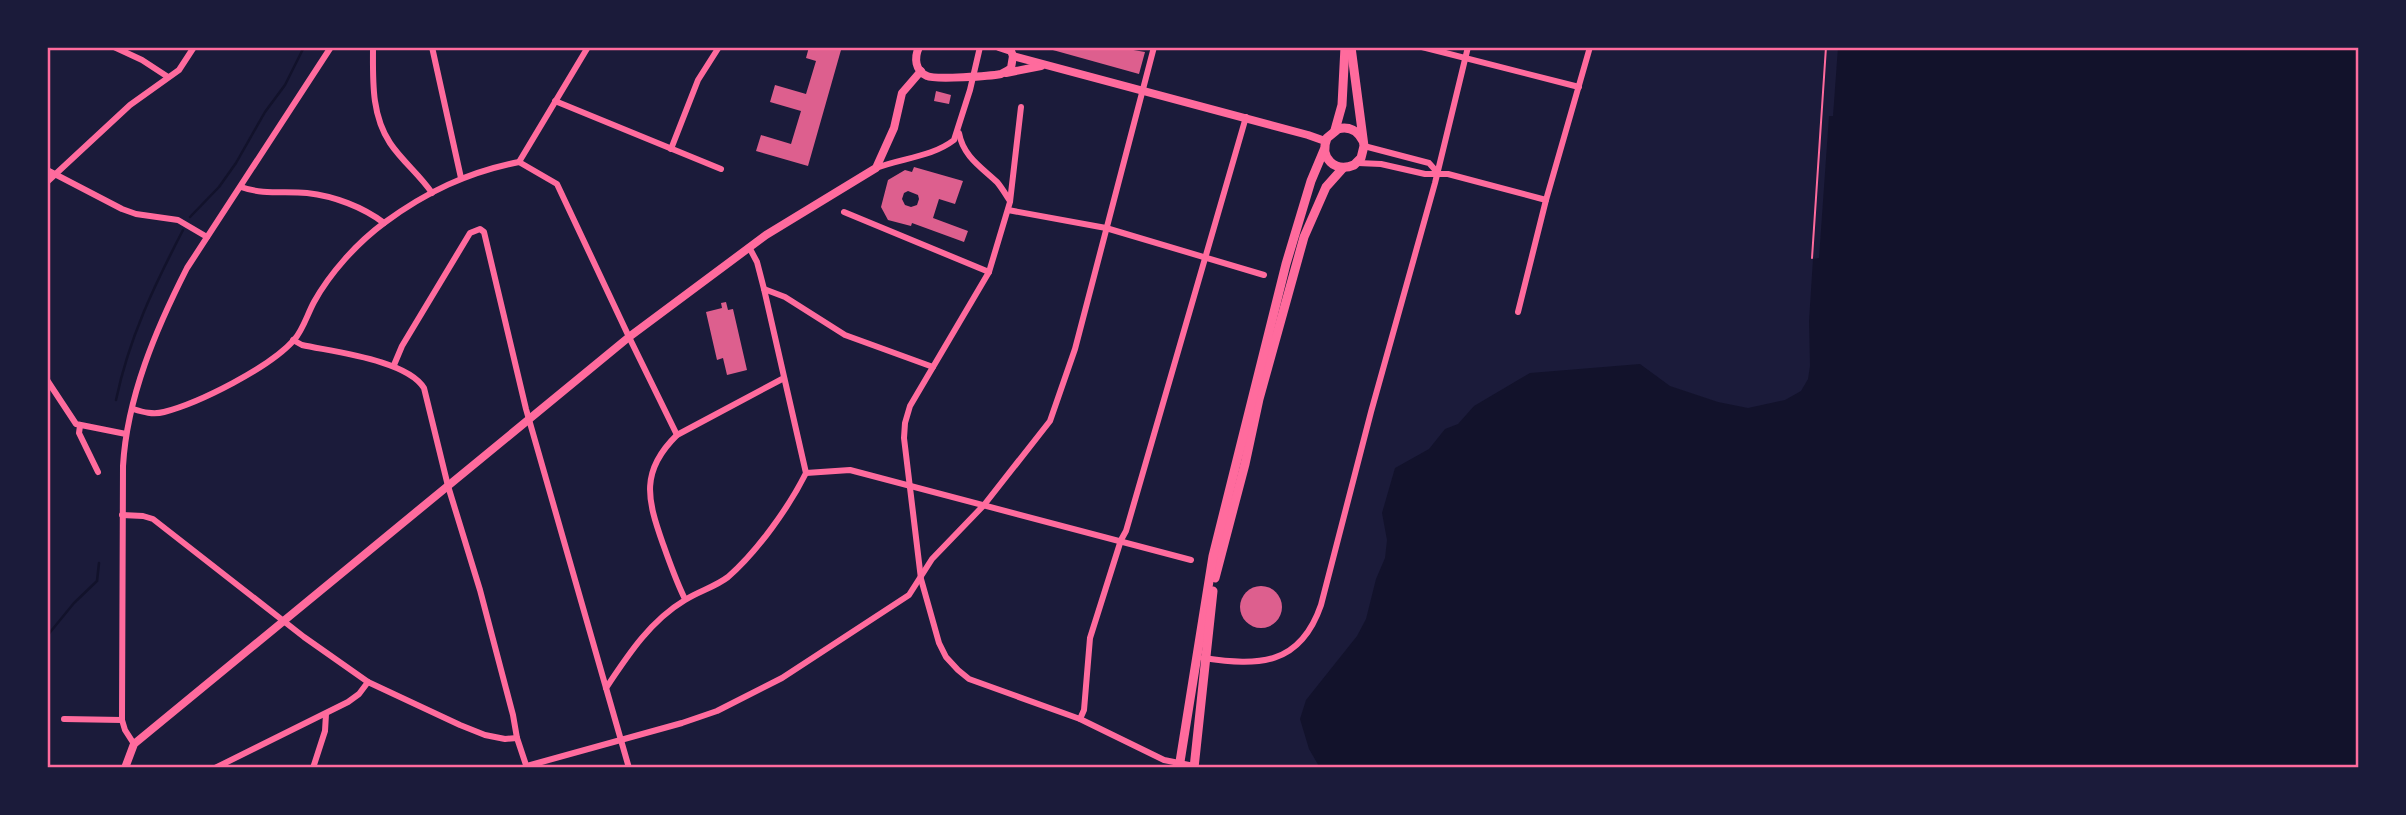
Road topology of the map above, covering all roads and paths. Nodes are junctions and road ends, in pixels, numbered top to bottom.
1 (114, 47) edge
2 (194, 47) edge
3 (331, 47) edge
4 (373, 47) edge
5 (432, 47) edge
6 (588, 47) edge
7 (719, 47) edge
8 (919, 47) edge
9 (980, 47) edge
10 (999, 47) edge
11 (1154, 47) edge
12 (1345, 47) edge
13 (1351, 47) edge
14 (1422, 47) edge
15 (1468, 47) edge
16 (1590, 47) edge
17 (1826, 47) edge
18 (1013, 56) junction
19 (1465, 59) junction
20 (1048, 65) junction
21 (921, 71) junction
22 (1001, 74) junction
23 (973, 76) junction
24 (168, 77) junction
25 (1579, 88) junction
26 (1143, 89) junction
27 (555, 102) junction
28 (1021, 107) dead end
29 (1246, 117) junction
30 (1335, 130) junction
31 (958, 131) junction
32 (1364, 144) junction
33 (1324, 146) junction
34 (671, 149) junction
35 (519, 162) junction
36 (1358, 163) junction
37 (876, 168) junction
38 (1343, 168) junction
39 (721, 169) dead end
40 (47, 170) edge
41 (1437, 172) junction
42 (55, 174) junction
43 (461, 178) junction
44 (47, 182) edge
45 (242, 187) junction
46 (432, 193) junction
47 (1546, 200) junction
48 (1010, 202) junction
49 (1008, 210) junction
50 (845, 212) dead end
51 (384, 223) junction
52 (1107, 228) junction
53 (207, 237) junction
54 (749, 247) junction
55 (1205, 258) junction
56 (1812, 258) dead end
57 (989, 272) junction
58 (1264, 275) dead end
59 (764, 289) junction
60 (1518, 313) dead end
61 (628, 337) junction
62 (293, 340) junction
63 (394, 365) junction
64 (933, 367) junction
65 (784, 378) junction
66 (47, 380) edge
67 (133, 409) junction
68 (529, 419) junction
69 (80, 426) junction
70 (126, 434) junction
71 (677, 435) junction
72 (98, 472) dead end
73 (806, 473) junction
74 (908, 484) junction
75 (448, 486) junction
76 (984, 505) junction
77 (122, 515) junction
78 (1121, 540) junction
79 (1191, 560) dead end
80 (921, 579) junction
81 (685, 599) junction
82 (284, 621) junction
83 (1201, 658) junction
84 (368, 682) junction
85 (606, 688) junction
86 (326, 714) junction
87 (64, 719) dead end
88 (1080, 719) junction
89 (122, 720) junction
90 (517, 738) junction
91 (621, 741) junction
92 (134, 744) junction
93 (1180, 765) edge
94 (527, 767) edge
95 (1194, 767) edge
96 (125, 768) edge
97 (215, 768) edge
98 (313, 768) edge
99 (629, 768) edge

1 - 24 street
2 - 24 street
3 - 45 street
4 - 46 street
5 - 43 street
6 - 27 street
7 - 34 street
8 - 21 street
9 - 23 street
10 - 18 street
11 - 26 street
12 - 30 main road
13 - 32 main road
14 - 19 street
15 - 19 street
16 - 25 street
17 - 56 path
18 - 20 street
18 - 22 street
19 - 25 street
19 - 41 street
20 - 22 street
20 - 26 street
21 - 23 street
21 - 37 street
22 - 23 street
23 - 31 street
24 - 42 street
25 - 47 street
26 - 29 street
26 - 52 street
27 - 34 street
27 - 35 street
28 - 48 street
29 - 33 street
29 - 55 street
30 - 32 main road
30 - 33 main road
31 - 37 street
31 - 48 street
32 - 36 main road
32 - 41 street
33 - 38 main road
33 - 83 main road
34 - 39 street
35 - 43 street
35 - 61 street
36 - 38 main road
36 - 41 street
37 - 54 street
38 - 83 main road
40 - 42 street
41 - 47 street
41 - 83 street
42 - 44 street
42 - 53 street
43 - 46 street
45 - 51 street
45 - 53 street
46 - 51 street
47 - 60 street
48 - 49 street
49 - 52 street
49 - 57 street
50 - 57 street
51 - 62 street
52 - 55 street
52 - 76 street
53 - 67 street
54 - 59 street
54 - 61 street
55 - 58 street
55 - 78 street
57 - 64 street
59 - 64 street
59 - 65 street
61 - 68 street
61 - 71 street
62 - 63 street
62 - 67 street
63 - 68 street
63 - 75 street
64 - 74 street
65 - 71 street
65 - 73 street
66 - 69 street
67 - 70 street
68 - 75 street
68 - 85 street
69 - 70 street
69 - 72 street
70 - 77 street
71 - 81 street
73 - 74 street
73 - 81 street
74 - 76 street
74 - 80 street
75 - 82 street
75 - 90 street
76 - 78 street
76 - 80 street
77 - 82 street
77 - 89 street
78 - 79 street
78 - 88 street
80 - 88 street
80 - 91 street
81 - 85 street
82 - 84 street
82 - 92 street
83 - 93 main road
83 - 95 main road
84 - 86 street
84 - 90 street
85 - 91 street
86 - 97 street
86 - 98 street
87 - 89 street
88 - 93 street
89 - 92 street
90 - 94 street
91 - 94 street
91 - 99 street
92 - 96 street
93 - 95 street

